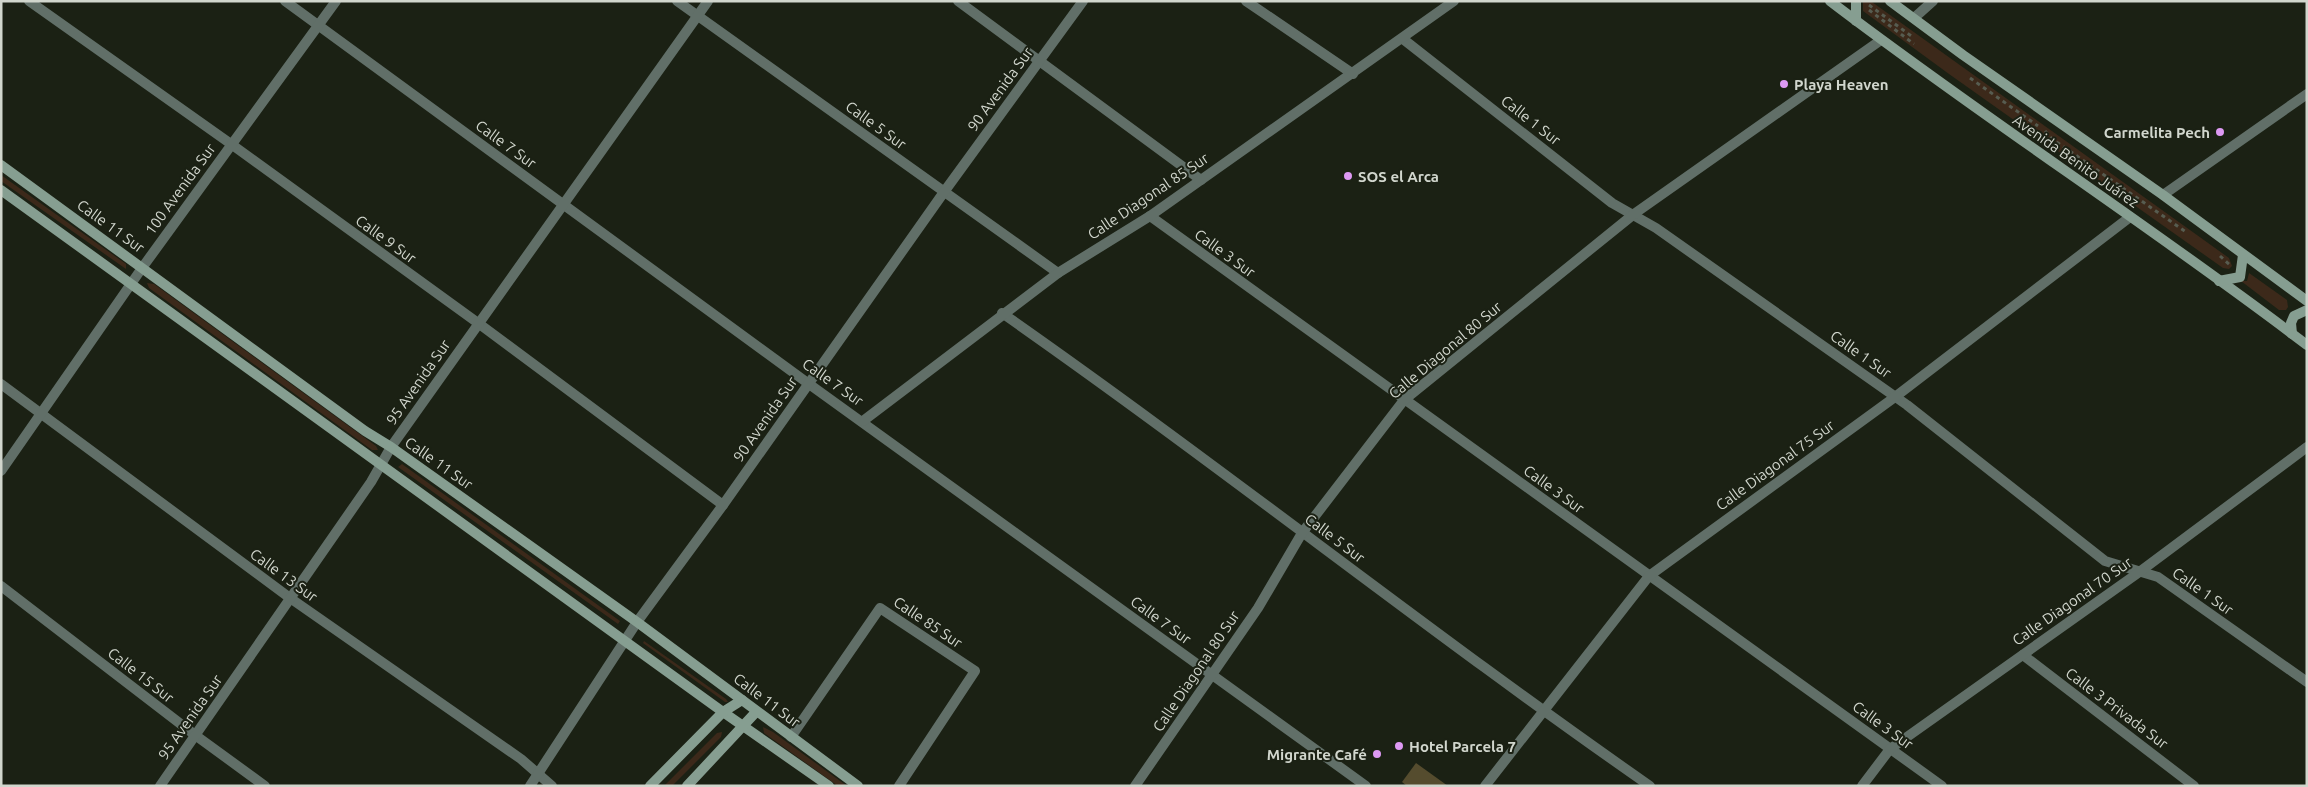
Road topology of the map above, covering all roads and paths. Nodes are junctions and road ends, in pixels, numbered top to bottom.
1 (29, 1) edge
2 (285, 1) edge
3 (336, 1) edge
4 (677, 1) edge
5 (708, 1) edge
6 (958, 1) edge
7 (1083, 1) edge
8 (1246, 1) edge
9 (1454, 1) edge
10 (1830, 1) edge
11 (1890, 1) edge
12 (1933, 1) edge
13 (1860, 2) edge
14 (697, 16) junction
15 (1914, 18) junction
16 (1856, 21) junction
17 (319, 26) junction
18 (1403, 39) junction
19 (1916, 39) dead end
20 (1881, 40) junction
21 (1040, 60) junction
22 (1353, 74) junction
23 (1967, 76) dead end
24 (2307, 94) edge
25 (232, 144) junction
26 (1, 165) edge
27 (1201, 180) junction
28 (1, 190) edge
29 (944, 192) junction
30 (2163, 195) junction
31 (563, 204) junction
32 (2156, 206) dead end
33 (2150, 210) junction
34 (1634, 214) junction
35 (1150, 216) junction
36 (2130, 217) junction
37 (2192, 236) dead end
38 (2214, 252) dead end
39 (2243, 255) junction
40 (142, 268) junction
41 (1058, 273) junction
42 (2242, 274) junction
43 (2219, 281) junction
44 (131, 285) junction
45 (2307, 301) edge
46 (2307, 310) edge
47 (1002, 313) junction
48 (478, 323) junction
49 (2292, 334) junction
50 (2307, 345) edge
51 (1, 384) edge
52 (808, 384) junction
53 (1895, 397) junction
54 (1404, 400) junction
55 (41, 414) junction
56 (863, 421) junction
57 (391, 447) junction
58 (2307, 447) edge
59 (382, 466) junction
60 (1, 471) edge
61 (723, 505) junction
62 (1302, 533) junction
63 (2138, 573) junction
64 (1648, 576) junction
65 (1, 586) edge
66 (290, 598) junction
67 (637, 622) junction
68 (626, 640) junction
69 (2023, 655) junction
70 (1212, 676) junction
71 (2307, 682) edge
72 (742, 700) junction
73 (1542, 710) junction
74 (723, 712) junction
75 (756, 712) junction
76 (743, 727) junction
77 (195, 735) junction
78 (791, 737) junction
79 (1890, 749) junction
80 (539, 773) junction
81 (160, 786) edge
82 (265, 786) edge
83 (530, 786) edge
84 (552, 786) edge
85 (650, 786) edge
86 (688, 786) edge
87 (829, 786) edge
88 (858, 786) edge
89 (899, 786) edge
90 (1135, 786) edge
91 (1366, 786) edge
92 (1485, 786) edge
93 (1650, 786) edge
94 (1862, 786) edge
95 (1942, 786) edge
96 (2194, 786) edge

1 - 25 street, Calle 9 Sur
2 - 17 street, Calle 7 Sur
3 - 17 street, 100 Avenida Sur
4 - 14 street, Calle 5 Sur
5 - 14 street, 95 Avenida Sur
6 - 21 street
7 - 21 street, 90 Avenida Sur
8 - 22 street
9 - 18 street, Calle Diagonal 85 Sur
10 - 16 main road, Avenida Benito Juárez
11 - 15 main road, Avenida Benito Juárez
12 - 15 street
13 - 16 main road
13 - 19 path
14 - 29 street, Calle 5 Sur
14 - 31 street, 95 Avenida Sur
15 - 30 main road, Avenida Benito Juárez
16 - 20 main road, Avenida Benito Juárez
17 - 25 street, 100 Avenida Sur
17 - 31 street, Calle 7 Sur
18 - 22 street, Calle Diagonal 85 Sur
18 - 34 street, Calle 1 Sur
20 - 34 street, Calle Diagonal 80 Sur
20 - 36 main road, Avenida Benito Juárez
21 - 27 street
21 - 29 street, 90 Avenida Sur
22 - 27 street, Calle Diagonal 85 Sur
23 - 33 path
24 - 30 street
25 - 40 street, 100 Avenida Sur
25 - 48 street, Calle 9 Sur
26 - 40 main road, Calle 11 Sur
27 - 35 street, Calle Diagonal 85 Sur
28 - 44 main road
29 - 41 street, Calle 5 Sur
29 - 52 street, 90 Avenida Sur
30 - 39 main road, Avenida Benito Juárez
31 - 48 street, 95 Avenida Sur
31 - 52 street, Calle 7 Sur
32 - 33 path
33 - 37 path
34 - 53 street, Calle 1 Sur
34 - 54 street, Calle Diagonal 80 Sur
35 - 41 street, Calle Diagonal 85 Sur
35 - 54 street, Calle 3 Sur
36 - 43 main road, Avenida Benito Juárez
36 - 53 street, Calle Diagonal 75 Sur
38 - 42 path
39 - 42 main road
39 - 45 main road, Avenida Benito Juárez
40 - 44 street, 100 Avenida Sur
40 - 57 main road, Calle 11 Sur
41 - 47 street, Calle Diagonal 85 Sur
42 - 43 main road
43 - 49 main road, Avenida Benito Juárez
44 - 55 street, 100 Avenida Sur
44 - 59 main road
46 - 49 main road
47 - 56 street, Calle Diagonal 85 Sur
47 - 62 street, Calle 5 Sur
48 - 57 street, 95 Avenida Sur
48 - 61 street, Calle 9 Sur
49 - 50 main road, Avenida Benito Juárez
51 - 55 street, Calle 13 Sur
52 - 56 street, Calle 7 Sur
52 - 61 street, 90 Avenida Sur
53 - 63 street, Calle 1 Sur
53 - 64 street, Calle Diagonal 75 Sur
54 - 62 street, Calle Diagonal 80 Sur
54 - 64 street, Calle 3 Sur
55 - 60 street, 100 Avenida Sur
55 - 66 street, Calle 13 Sur
56 - 70 street, Calle 7 Sur
57 - 59 street, 95 Avenida Sur
57 - 67 main road, Calle 11 Sur
58 - 63 street, Calle Diagonal 70 Sur
59 - 66 street, 95 Avenida Sur
59 - 68 main road
61 - 67 street, 90 Avenida Sur
62 - 70 street, Calle Diagonal 80 Sur
62 - 73 street, Calle 5 Sur
63 - 69 street, Calle Diagonal 70 Sur
63 - 71 street, Calle 1 Sur
64 - 73 street, Calle Diagonal 75 Sur
64 - 79 street, Calle 3 Sur
65 - 77 street, Calle 15 Sur
66 - 77 street, 95 Avenida Sur
66 - 80 street, Calle 13 Sur
67 - 68 street, 90 Avenida Sur
67 - 72 main road, Calle 11 Sur
68 - 74 main road
68 - 80 street, 90 Avenida Sur
69 - 79 street, Calle Diagonal 70 Sur
69 - 96 street, Calle 3 Privada Sur
70 - 90 street, Calle Diagonal 80 Sur
70 - 91 street, Calle 7 Sur
72 - 74 main road
72 - 75 main road, Calle 11 Sur
73 - 92 street, Calle Diagonal 75 Sur
73 - 93 street, Calle 5 Sur
74 - 76 main road
74 - 85 main road
75 - 76 main road
75 - 78 main road, Calle 11 Sur
76 - 86 main road
76 - 87 main road
77 - 81 street, 95 Avenida Sur
77 - 82 street, Calle 15 Sur
78 - 88 main road, Calle 11 Sur
78 - 89 street, Calle 85 Sur
79 - 94 street, Calle Diagonal 70 Sur
79 - 95 street, Calle 3 Sur
80 - 83 street, 90 Avenida Sur
80 - 84 street, Calle 13 Sur

